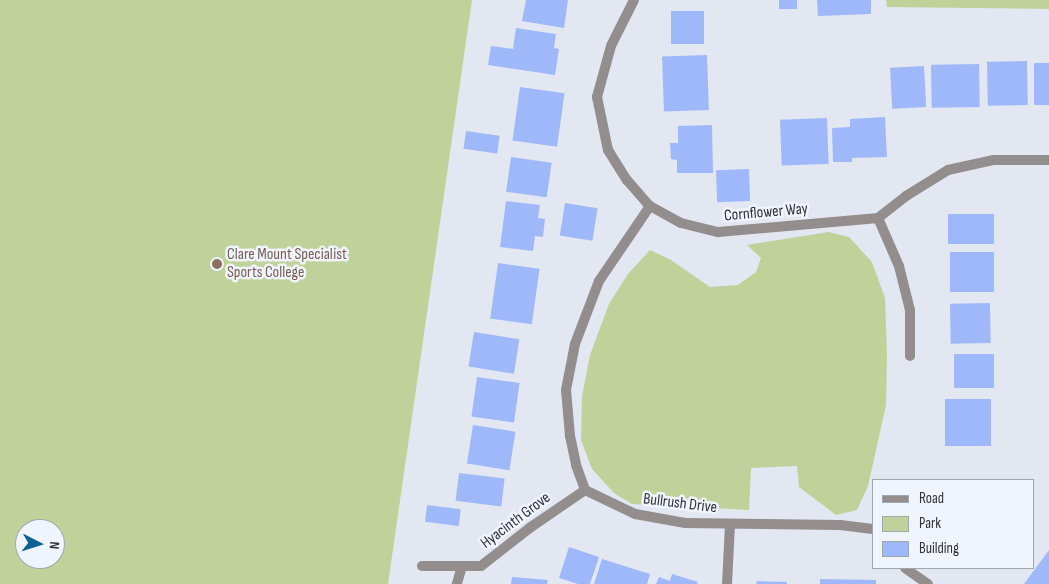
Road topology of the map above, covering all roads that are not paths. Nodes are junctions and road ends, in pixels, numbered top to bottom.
1 (634, 0) edge
2 (1049, 160) edge
3 (650, 206) junction
4 (878, 218) junction
5 (910, 356) dead end
6 (586, 490) junction
7 (730, 524) junction
8 (872, 529) edge
9 (422, 566) dead end
10 (462, 566) junction
11 (906, 569) edge
12 (457, 584) edge
13 (728, 584) edge
14 (928, 584) edge

1 - 3 street, Cornflower Way
2 - 4 street
3 - 4 street, Cornflower Way
3 - 6 street
4 - 5 street
6 - 7 street, Bullrush Drive
6 - 10 street, Hyacinth Grove
7 - 8 street, Bullrush Drive
7 - 13 street
9 - 10 street, Hyacinth Grove
10 - 12 street
11 - 14 street

